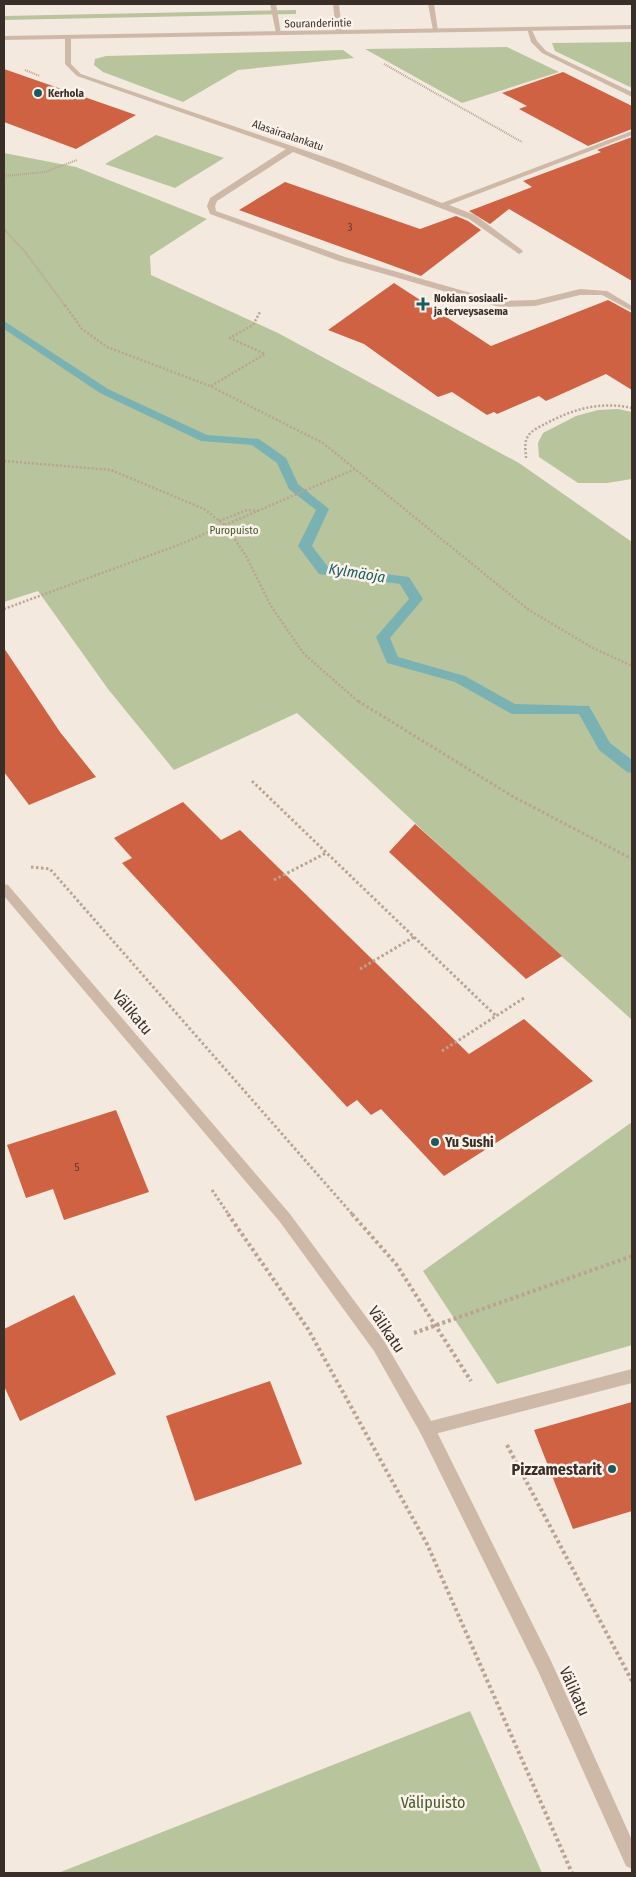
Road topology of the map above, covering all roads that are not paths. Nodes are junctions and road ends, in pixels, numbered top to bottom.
1 (273, 4) edge
2 (336, 4) edge
3 (431, 4) edge
4 (632, 27) edge
5 (529, 28) junction
6 (436, 30) junction
7 (339, 32) junction
8 (279, 33) junction
9 (68, 37) junction
10 (4, 38) edge
11 (632, 95) edge
12 (632, 133) edge
13 (292, 149) junction
14 (442, 205) junction
15 (519, 252) dead end
16 (632, 309) edge
17 (4, 888) edge
18 (632, 1376) edge
19 (427, 1429) junction
20 (632, 1860) edge

1 - 8 street
2 - 7 street
3 - 6 street
4 - 5 street, Souranderintie
5 - 6 street, Souranderintie
5 - 11 street
6 - 7 street, Souranderintie
7 - 8 street, Souranderintie
8 - 9 street, Souranderintie
9 - 10 street, Souranderintie
9 - 13 street, Alasairaalankatu
12 - 14 street
13 - 14 street, Alasairaalankatu
13 - 16 street
14 - 15 street, Alasairaalankatu
17 - 19 street, Välikatu
18 - 19 street
19 - 20 street, Välikatu

